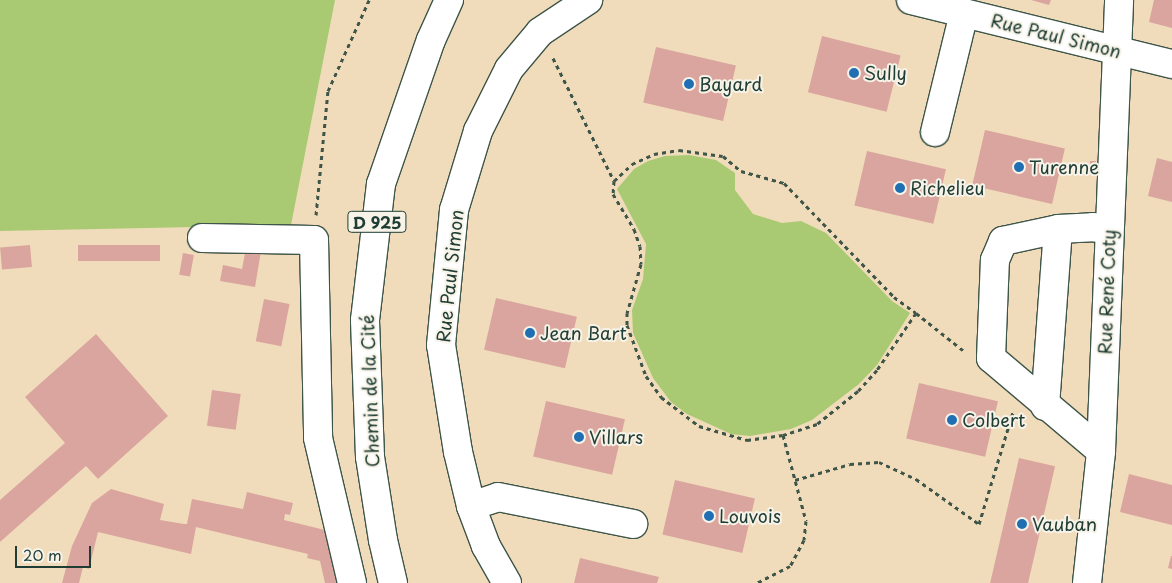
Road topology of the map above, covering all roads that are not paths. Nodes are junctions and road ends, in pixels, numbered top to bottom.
1 (449, 0) edge
2 (588, 0) edge
3 (912, 0) edge
4 (1119, 0) edge
5 (964, 13) junction
6 (1116, 51) junction
7 (1172, 64) edge
8 (935, 132) dead end
9 (1058, 229) junction
10 (1109, 230) junction
11 (202, 238) dead end
12 (1045, 406) junction
13 (1101, 451) junction
14 (471, 506) junction
15 (633, 524) dead end
16 (352, 583) edge
17 (393, 583) edge
18 (506, 583) edge
19 (1088, 583) edge

1 - 17 street, Chemin de la Cité / D 925
2 - 14 street, Rue Paul Simon
3 - 5 street, Rue Paul Simon
4 - 6 street, Rue René Coty
5 - 6 street, Rue Paul Simon
5 - 8 street
6 - 7 street, Rue Paul Simon
6 - 10 street, Rue René Coty
9 - 10 street
9 - 12 street
9 - 12 street
10 - 13 street, Rue René Coty
11 - 16 street
12 - 13 street
13 - 19 street, Rue René Coty
14 - 15 street
14 - 18 street, Rue Paul Simon

